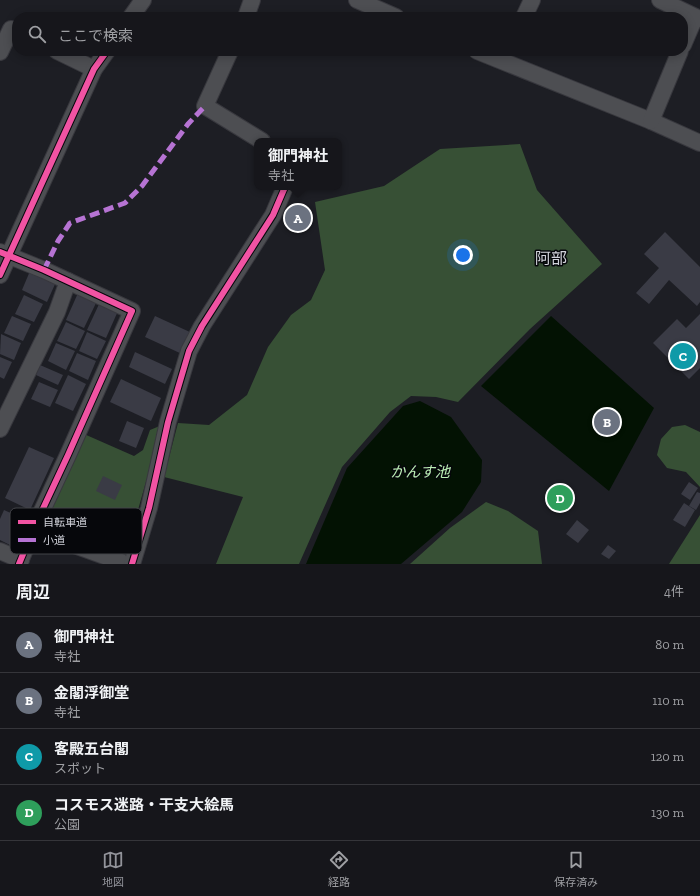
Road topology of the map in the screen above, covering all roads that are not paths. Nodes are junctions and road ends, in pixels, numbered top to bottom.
1 (143, 0) edge
2 (252, 0) edge
3 (357, 0) edge
4 (532, 0) edge
5 (660, 0) edge
6 (135, 12) edge
7 (248, 12) edge
8 (385, 12) edge
9 (526, 12) edge
10 (685, 12) edge
11 (688, 13) edge
12 (698, 18) edge
13 (12, 30) edge
14 (688, 36) edge
15 (0, 52) edge
16 (67, 56) edge
17 (103, 56) edge
18 (228, 56) edge
19 (506, 56) edge
20 (678, 56) edge
21 (94, 69) junction
22 (651, 121) junction
23 (257, 138) edge
24 (700, 143) edge
25 (284, 190) edge
26 (4, 254) edge
27 (0, 275) edge
28 (68, 281) junction
29 (0, 429) edge
30 (43, 508) edge
31 (142, 531) edge
32 (0, 551) edge
33 (99, 554) edge
34 (135, 554) edge
35 (20, 562) edge
36 (123, 564) edge
37 (132, 564) edge

1 - 6 street
2 - 7 street
3 - 8 street
4 - 9 street
5 - 10 street
11 - 12 street
12 - 14 street
13 - 15 street
16 - 21 street
17 - 21 street
18 - 23 street
19 - 22 street
20 - 22 street
21 - 26 street
22 - 24 street
25 - 31 street
26 - 27 street
26 - 28 street
28 - 29 street
28 - 30 street
32 - 35 street
33 - 36 street
34 - 37 street

